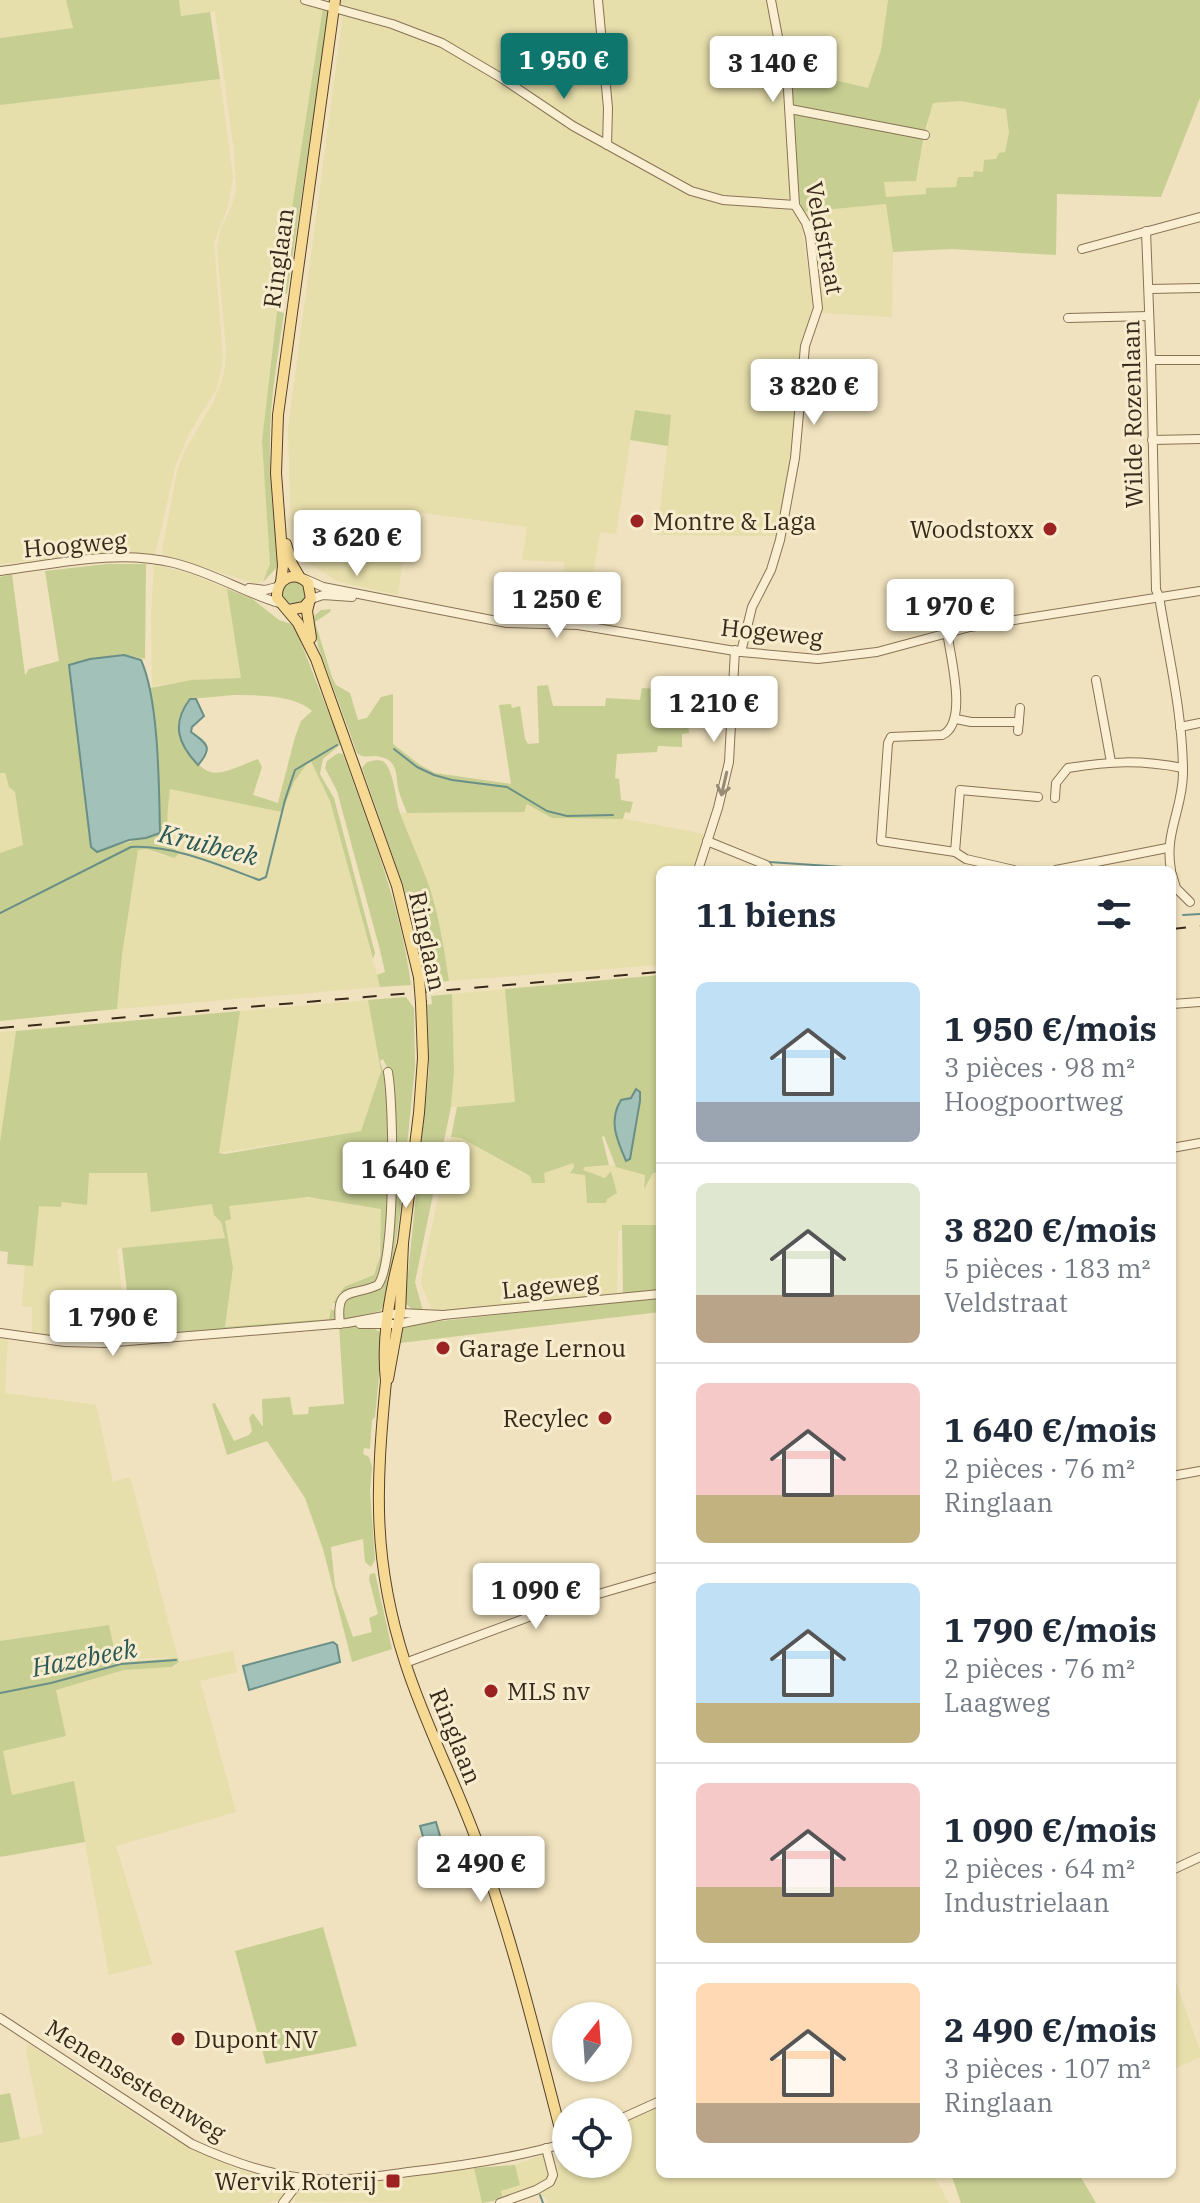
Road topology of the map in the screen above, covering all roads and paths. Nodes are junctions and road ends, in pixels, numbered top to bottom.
1 (305, 0) edge
2 (598, 0) edge
3 (771, 0) edge
4 (334, 4) edge
5 (790, 109) junction
6 (925, 135) dead end
7 (607, 145) junction
8 (795, 205) junction
9 (1200, 217) edge
10 (1146, 231) junction
11 (1082, 249) dead end
12 (1200, 288) edge
13 (1149, 289) junction
14 (1149, 316) junction
15 (1068, 318) dead end
16 (1151, 360) junction
17 (1200, 360) edge
18 (1200, 439) edge
19 (1152, 440) junction
20 (279, 523) junction
21 (0, 571) edge
22 (302, 578) junction
23 (279, 584) junction
24 (237, 586) junction
25 (1200, 591) edge
26 (1159, 596) junction
27 (384, 599) junction
28 (310, 600) junction
29 (279, 603) junction
30 (289, 610) junction
31 (947, 631) junction
32 (738, 651) junction
33 (316, 659) junction
34 (1096, 680) dead end
35 (1020, 708) dead end
36 (956, 719) junction
37 (1200, 723) edge
38 (1180, 727) junction
39 (1111, 762) junction
40 (1183, 768) junction
41 (1038, 797) dead end
42 (1055, 798) dead end
43 (707, 841) junction
44 (1167, 848) junction
45 (955, 852) junction
46 (699, 866) edge
47 (767, 866) edge
48 (997, 866) edge
49 (1076, 866) edge
50 (1170, 866) edge
51 (1176, 888) edge
52 (1190, 902) dead end
53 (1200, 1002) edge
54 (1176, 1004) edge
55 (388, 1072) dead end
56 (1200, 1143) edge
57 (1176, 1147) edge
58 (656, 1294) edge
59 (394, 1319) junction
60 (343, 1323) junction
61 (0, 1333) edge
62 (1200, 1471) edge
63 (1176, 1475) edge
64 (656, 1577) edge
65 (405, 1663) junction
66 (1200, 1857) edge
67 (1176, 1868) edge
68 (0, 2018) edge
69 (656, 2103) edge
70 (632, 2114) edge
71 (552, 2121) edge
72 (552, 2146) edge
73 (552, 2177) edge
74 (302, 2178) junction
75 (286, 2202) edge
76 (500, 2203) edge

1 - 4 street
2 - 7 street
3 - 5 street, Veldstraat
4 - 7 street
4 - 20 main road, Ringlaan
5 - 6 street
5 - 8 street, Veldstraat
7 - 8 street
8 - 32 street, Veldstraat
9 - 10 street
10 - 11 street
10 - 13 street, Wilde Rozenlaan
12 - 13 street
13 - 14 street, Wilde Rozenlaan
14 - 15 street
14 - 16 street, Wilde Rozenlaan
16 - 17 street
16 - 19 street, Wilde Rozenlaan
18 - 19 street
19 - 26 street, Wilde Rozenlaan
20 - 22 main road, Ringlaan
20 - 23 main road, Ringlaan
21 - 24 street, Hoogweg
22 - 23 main road
22 - 27 street, Hogeweg
22 - 28 main road, Ringlaan
23 - 24 street
23 - 29 main road, Ringlaan
24 - 29 street
25 - 26 street, Hogeweg
26 - 31 street, Hogeweg
26 - 38 street, Wilde Rozenlaan
27 - 28 street, Hogeweg
27 - 32 street, Hogeweg
28 - 30 main road
28 - 33 main road, Ringlaan
29 - 30 main road, Ringlaan
30 - 33 main road, Ringlaan
31 - 32 street, Hogeweg
31 - 36 street
32 -> 43 street, Veldstraat
33 - 59 main road, Ringlaan, bridge
34 - 39 street
35 - 36 street
36 - 45 street
37 - 38 street
38 - 40 street, Wilde Rozenlaan
39 - 40 street
39 - 42 street
40 - 44 street, Wilde Rozenlaan
41 - 45 street
43 - 46 street, Veldstraat
43 - 47 street
44 - 49 street
44 - 50 street
45 - 48 street
51 - 52 street
53 - 54 street
55 - 60 street
56 - 57 street
58 - 59 street, Lageweg
59 - 60 street, Lageweg
59 - 65 main road, Ringlaan
60 - 61 street, Lageweg
62 - 63 street
64 - 65 street
65 - 71 main road, Ringlaan
66 - 67 street
68 - 74 street, Menensesteenweg
69 - 70 street
72 - 74 street, Menensesteenweg
73 - 76 street
74 - 75 street

